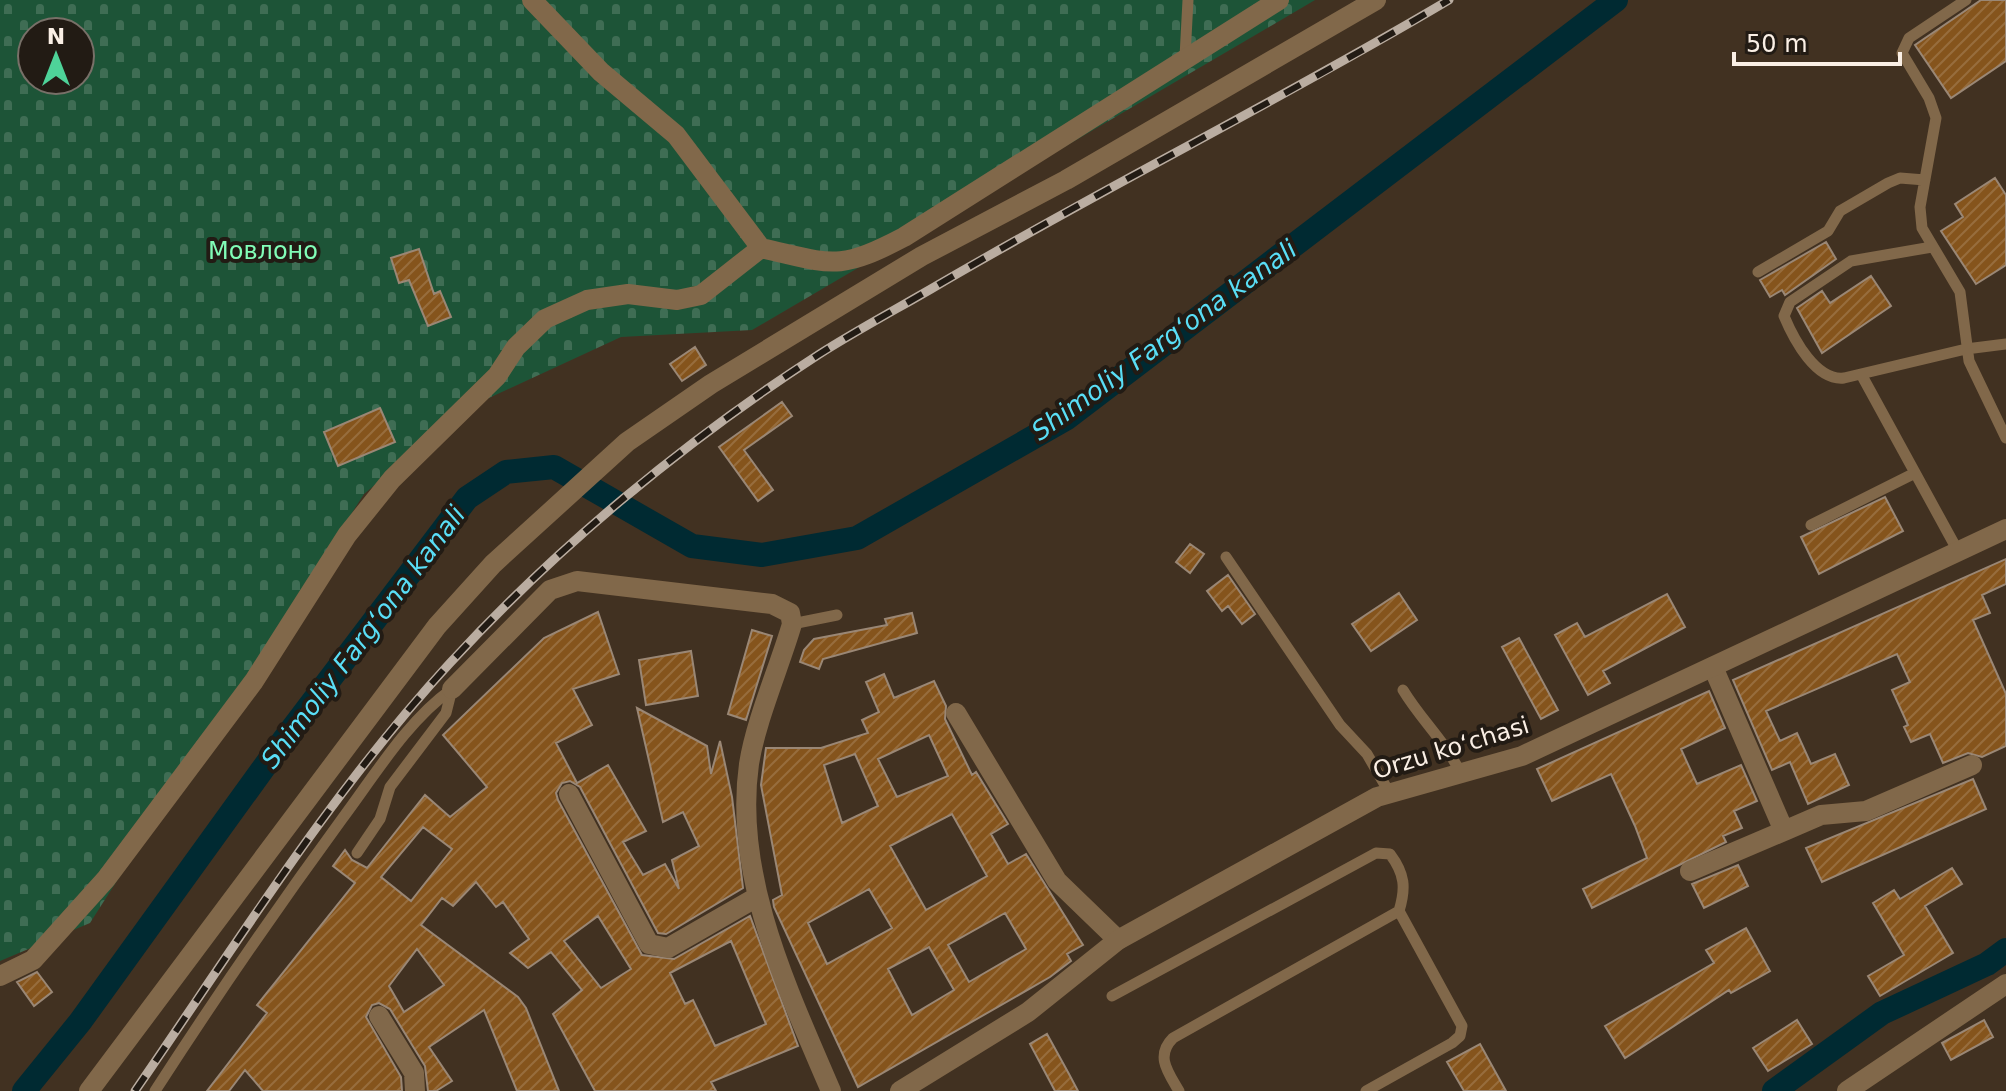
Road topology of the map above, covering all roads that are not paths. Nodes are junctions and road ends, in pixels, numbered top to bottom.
1 (532, 0) edge
2 (1188, 0) edge
3 (1279, 0) edge
4 (1376, 0) edge
5 (1966, 0) edge
6 (1185, 57) junction
7 (1925, 180) junction
8 (1932, 247) junction
9 (761, 248) junction
10 (1758, 272) dead end
11 (2006, 344) edge
12 (1966, 349) junction
13 (1861, 374) junction
14 (2006, 438) edge
15 (1915, 473) junction
16 (1811, 525) dead end
17 (2006, 529) edge
18 (1959, 553) junction
19 (1226, 557) dead end
20 (837, 615) dead end
21 (792, 624) junction
22 (1713, 667) junction
23 (452, 689) junction
24 (1403, 690) dead end
25 (956, 713) dead end
26 (1972, 765) dead end
27 (1461, 774) junction
28 (1389, 792) junction
29 (569, 794) dead end
30 (1784, 831) junction
31 (357, 853) dead end
32 (1690, 871) dead end
33 (757, 897) junction
34 (1399, 911) junction
35 (1118, 940) junction
36 (0, 976) edge
37 (2006, 984) edge
38 (1112, 996) dead end
39 (379, 1016) dead end
40 (89, 1091) edge
41 (155, 1091) edge
42 (415, 1091) edge
43 (831, 1091) edge
44 (900, 1091) edge
45 (1179, 1091) edge
46 (1366, 1091) edge
47 (1847, 1091) edge

1 - 9 street
2 - 6 lane
3 - 6 street
4 - 40 street
5 - 7 lane
6 - 9 street
7 - 8 lane
7 - 10 lane
8 - 12 lane
8 - 13 lane
9 - 36 street
11 - 12 lane
12 - 13 lane
12 - 14 lane
13 - 15 lane
15 - 16 lane
15 - 18 lane
17 - 18 street, Orzu koʻchasi
18 - 22 street, Orzu koʻchasi
19 - 28 lane
20 - 21 lane
21 - 23 street
21 - 33 street
22 - 27 street, Orzu koʻchasi
22 - 30 street
23 - 31 lane
23 - 41 lane
24 - 27 lane
25 - 35 street
26 - 30 street
27 - 28 street, Orzu koʻchasi
28 - 35 street, Orzu koʻchasi
29 - 33 street
30 - 32 street
33 - 43 street
34 - 38 lane
34 - 45 lane
34 - 46 lane
35 - 44 street, Orzu koʻchasi
37 - 47 street
39 - 42 street

